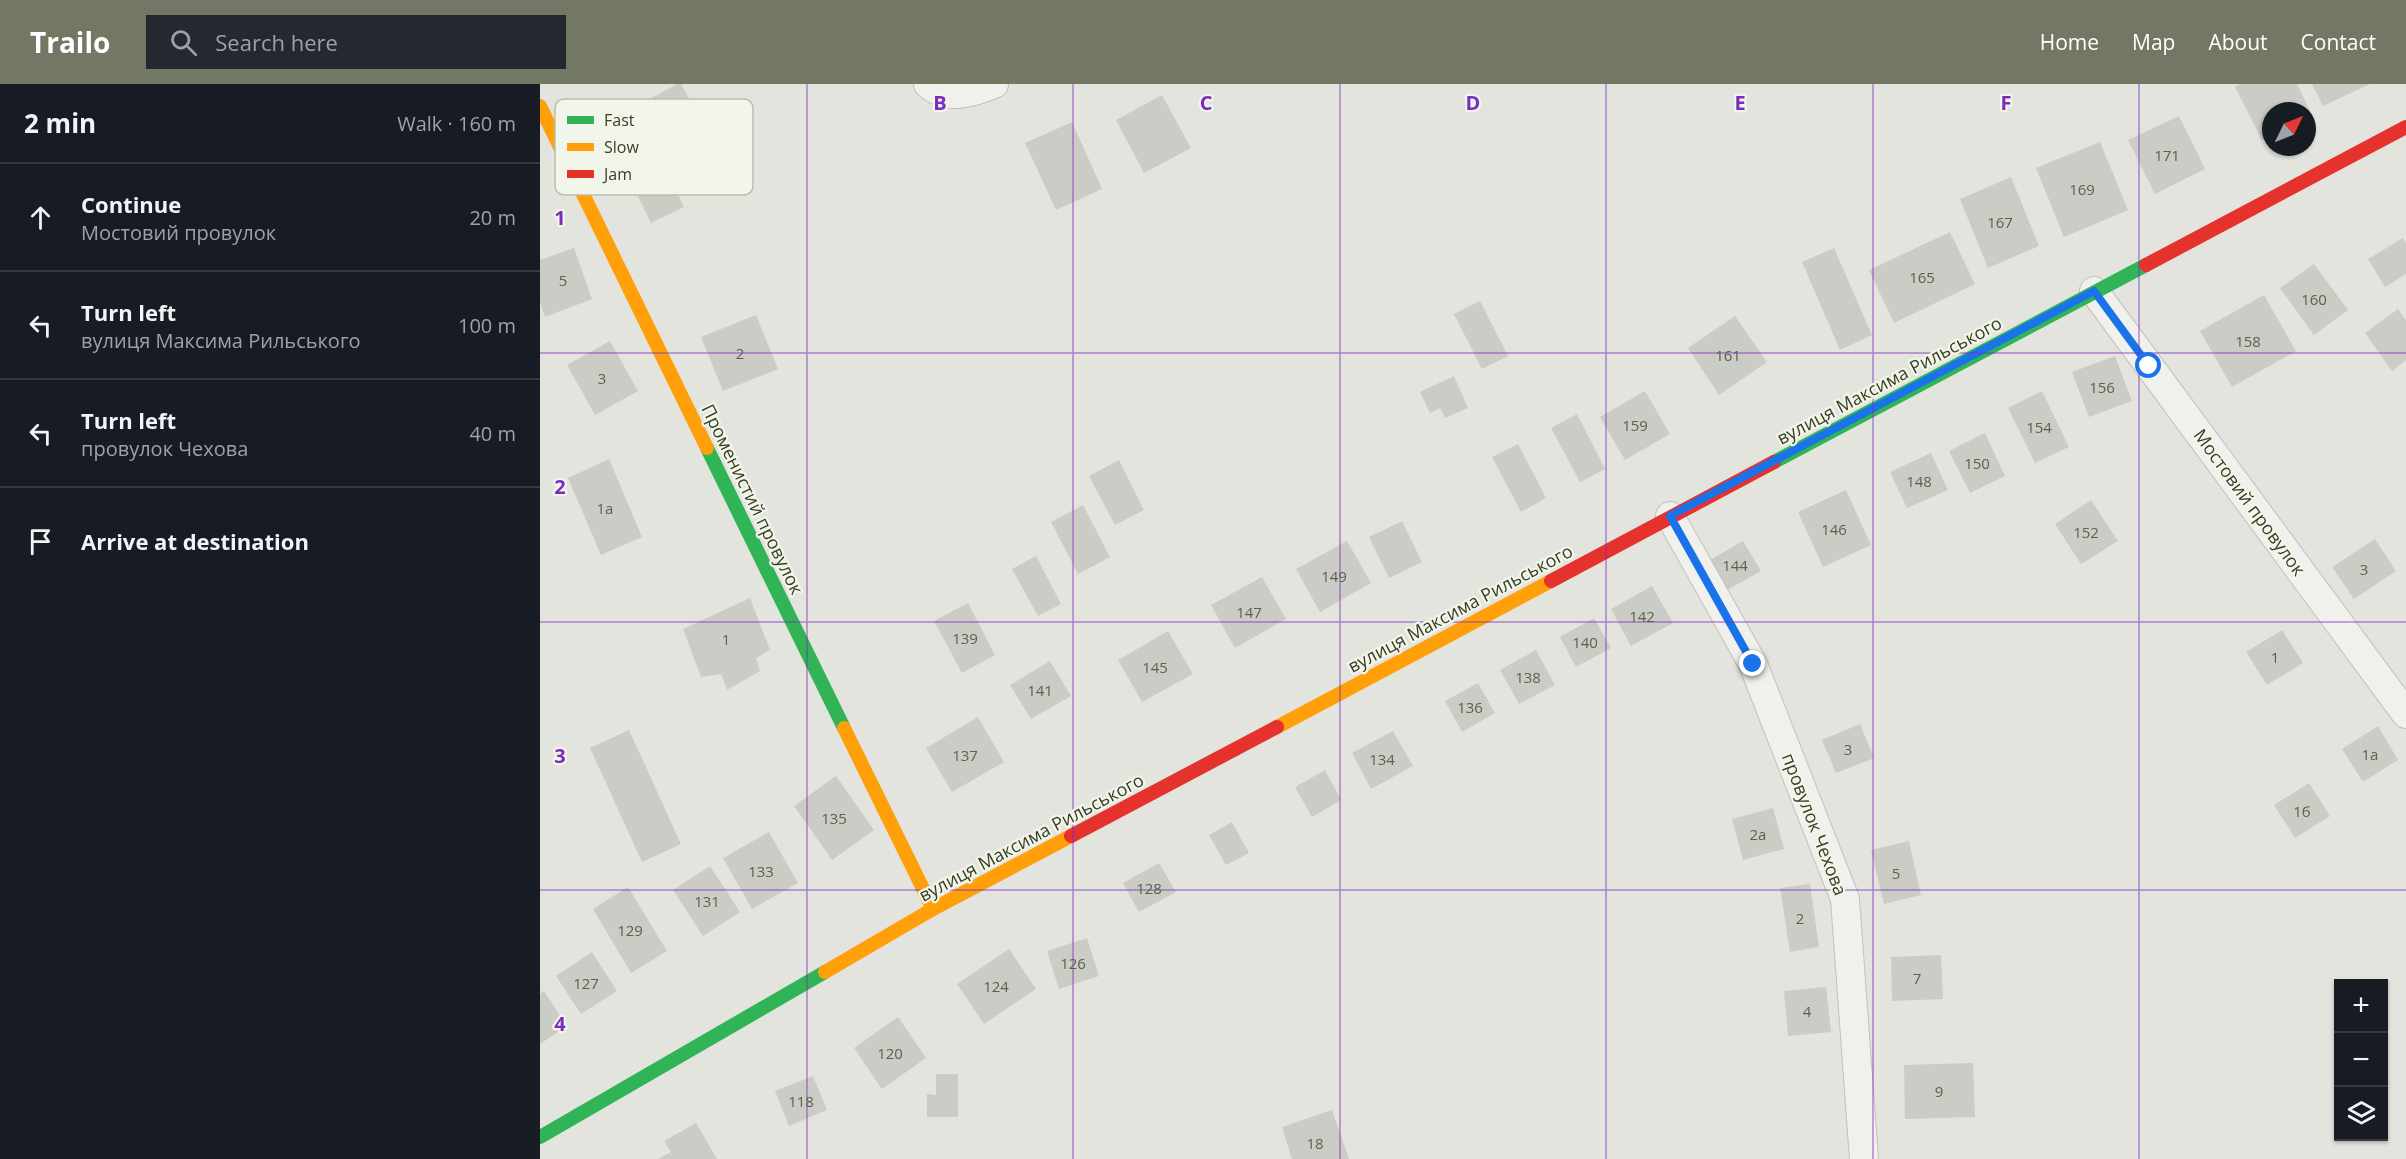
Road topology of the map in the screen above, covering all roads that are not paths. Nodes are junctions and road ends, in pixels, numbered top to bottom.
1 (928, 84) edge
2 (994, 84) edge
3 (540, 106) edge
4 (2406, 127) edge
5 (555, 137) edge
6 (584, 195) edge
7 (2094, 291) junction
8 (1670, 516) junction
9 (2406, 714) edge
10 (933, 909) junction
11 (540, 1137) edge
12 (1864, 1159) edge

1 - 2 street
3 - 5 main road, Променистий провулок
4 - 7 main road, вулиця Максима Рильського
6 - 10 main road, Променистий провулок
7 - 8 main road, вулиця Максима Рильського
7 - 9 street, Мостовий провулок
8 - 10 main road, вулиця Максима Рильського
8 - 12 street, провулок Чехова
10 - 11 main road, вулиця Максима Рильського

